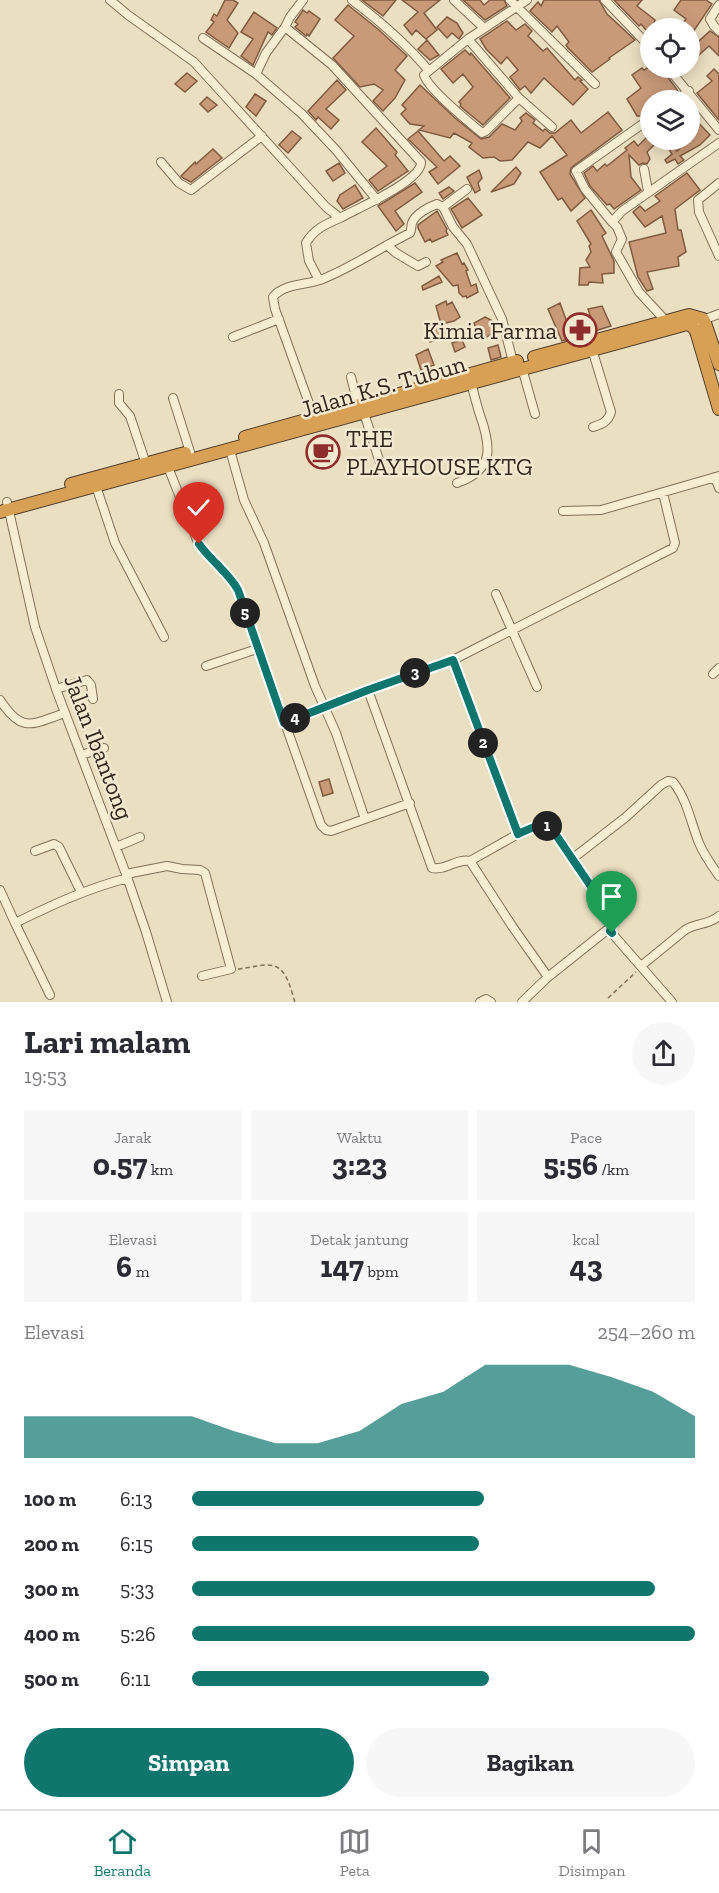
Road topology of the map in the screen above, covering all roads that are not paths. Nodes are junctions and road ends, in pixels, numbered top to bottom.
1 (110, 0) edge
2 (303, 0) edge
3 (352, 0) edge
4 (454, 0) edge
5 (527, 0) edge
6 (605, 0) edge
7 (512, 3) edge
8 (719, 5) edge
9 (285, 27) junction
10 (484, 28) junction
11 (719, 31) edge
12 (640, 37) edge
13 (203, 38) dead end
14 (468, 39) junction
15 (429, 70) junction
16 (256, 74) junction
17 (677, 78) edge
18 (595, 84) dead end
19 (687, 90) edge
20 (519, 98) junction
21 (700, 106) edge
22 (640, 126) edge
23 (552, 127) dead end
24 (719, 130) edge
25 (262, 136) junction
26 (719, 143) edge
27 (161, 162) dead end
28 (644, 169) dead end
29 (719, 183) edge
30 (467, 189) dead end
31 (648, 192) junction
32 (377, 200) junction
33 (443, 207) junction
34 (340, 218) junction
35 (612, 222) junction
36 (387, 245) junction
37 (719, 256) edge
38 (426, 262) dead end
39 (319, 280) junction
40 (719, 314) edge
41 (279, 319) junction
42 (665, 320) junction
43 (697, 323) junction
44 (233, 337) dead end
45 (592, 349) junction
46 (719, 364) edge
47 (518, 365) junction
48 (351, 377) dead end
49 (470, 379) junction
50 (119, 394) dead end
51 (173, 398) dead end
52 (361, 409) junction
53 (719, 409) edge
54 (535, 414) dead end
55 (316, 422) junction
56 (593, 427) dead end
57 (230, 450) junction
58 (190, 452) junction
59 (166, 462) junction
60 (147, 466) junction
61 (381, 466) dead end
62 (131, 472) junction
63 (717, 477) edge
64 (458, 483) dead end
65 (96, 486) junction
66 (719, 488) edge
67 (663, 493) junction
68 (4, 507) edge
69 (563, 511) dead end
70 (496, 594) dead end
71 (512, 630) junction
72 (164, 637) dead end
73 (257, 649) junction
74 (453, 660) junction
75 (206, 666) dead end
76 (537, 687) dead end
77 (56, 689) junction
78 (368, 690) junction
79 (93, 699) dead end
80 (0, 700) edge
81 (324, 706) junction
82 (65, 713) junction
83 (284, 723) junction
84 (104, 748) dead end
85 (81, 755) junction
86 (410, 803) junction
87 (365, 819) junction
88 (518, 834) junction
89 (140, 837) dead end
90 (116, 847) junction
91 (35, 851) dead end
92 (572, 859) junction
93 (470, 861) junction
94 (127, 876) junction
95 (719, 876) edge
96 (81, 892) junction
97 (1, 893) edge
98 (719, 916) edge
99 (15, 923) junction
100 (612, 926) junction
101 (641, 966) junction
102 (202, 976) dead end
103 (548, 977) junction
104 (50, 995) dead end
105 (167, 1002) edge
106 (480, 1002) edge
107 (491, 1002) edge
108 (522, 1002) edge
109 (672, 1002) edge

1 - 25 street
2 - 9 street
3 - 15 street
4 - 10 street
5 - 7 street
6 - 12 street
7 - 10 street
7 - 18 street
8 - 11 street
9 - 16 street
9 - 32 street
10 - 14 street
13 - 16 street
14 - 15 street
14 - 20 street
15 - 20 street
16 - 32 street
17 - 19 street
20 - 23 street
21 - 24 street
22 - 35 street
25 - 27 street
25 - 34 street
26 - 31 street
28 - 31 street
29 - 37 street
30 - 33 street
31 - 35 street
32 - 34 street
33 - 36 street
33 - 47 street
34 - 39 street
35 - 42 street
36 - 38 street
36 - 39 street
39 - 41 street
40 - 43 street
41 - 44 street
41 - 55 street
42 - 43 highway, Jalan K.S. Tubun
42 - 47 highway, Jalan K.S. Tubun
43 - 45 highway, Jalan K.S. Tubun
43 - 46 highway
43 - 53 highway
45 - 47 highway, Jalan K.S. Tubun
45 - 56 street
47 - 49 highway, Jalan K.S. Tubun
47 - 54 street
48 - 52 street
49 - 52 highway, Jalan K.S. Tubun
49 - 64 street
50 - 60 street
51 - 58 street
52 - 55 highway, Jalan K.S. Tubun
52 - 61 street
55 - 57 highway, Jalan K.S. Tubun
55 - 58 highway, Jalan K.S. Tubun
57 - 59 highway, Jalan K.S. Tubun
57 - 81 street
58 - 59 highway, Jalan K.S. Tubun
59 - 60 highway, Jalan K.S. Tubun
59 - 73 street
60 - 62 highway, Jalan K.S. Tubun
62 - 65 highway, Jalan K.S. Tubun
62 - 68 highway, Jalan K.S. Tubun
63 - 66 street
63 - 67 street
65 - 68 highway, Jalan K.S. Tubun
65 - 72 street
67 - 69 street
67 - 71 street
68 - 77 street, Jalan Ibantong
70 - 71 street
71 - 74 street
71 - 76 street
73 - 75 street
73 - 83 street
74 - 78 street
74 - 88 street
77 - 79 street
77 - 82 street, Jalan Ibantong
78 - 81 street
78 - 86 street
80 - 82 street
81 - 83 street
81 - 87 street
82 - 85 street, Jalan Ibantong
83 - 87 street
84 - 85 street
85 - 90 street, Jalan Ibantong
86 - 87 street
86 - 93 street
88 - 92 street
88 - 93 street
89 - 90 street
90 - 94 street, Jalan Ibantong
91 - 96 street
92 - 95 street
92 - 100 street
93 - 103 street
94 - 96 street
94 - 102 street
94 - 105 street, Jalan Ibantong
96 - 99 street
97 - 99 street
98 - 101 street
99 - 104 street
100 - 101 street
100 - 103 street
101 - 109 street
103 - 108 street
106 - 107 street

